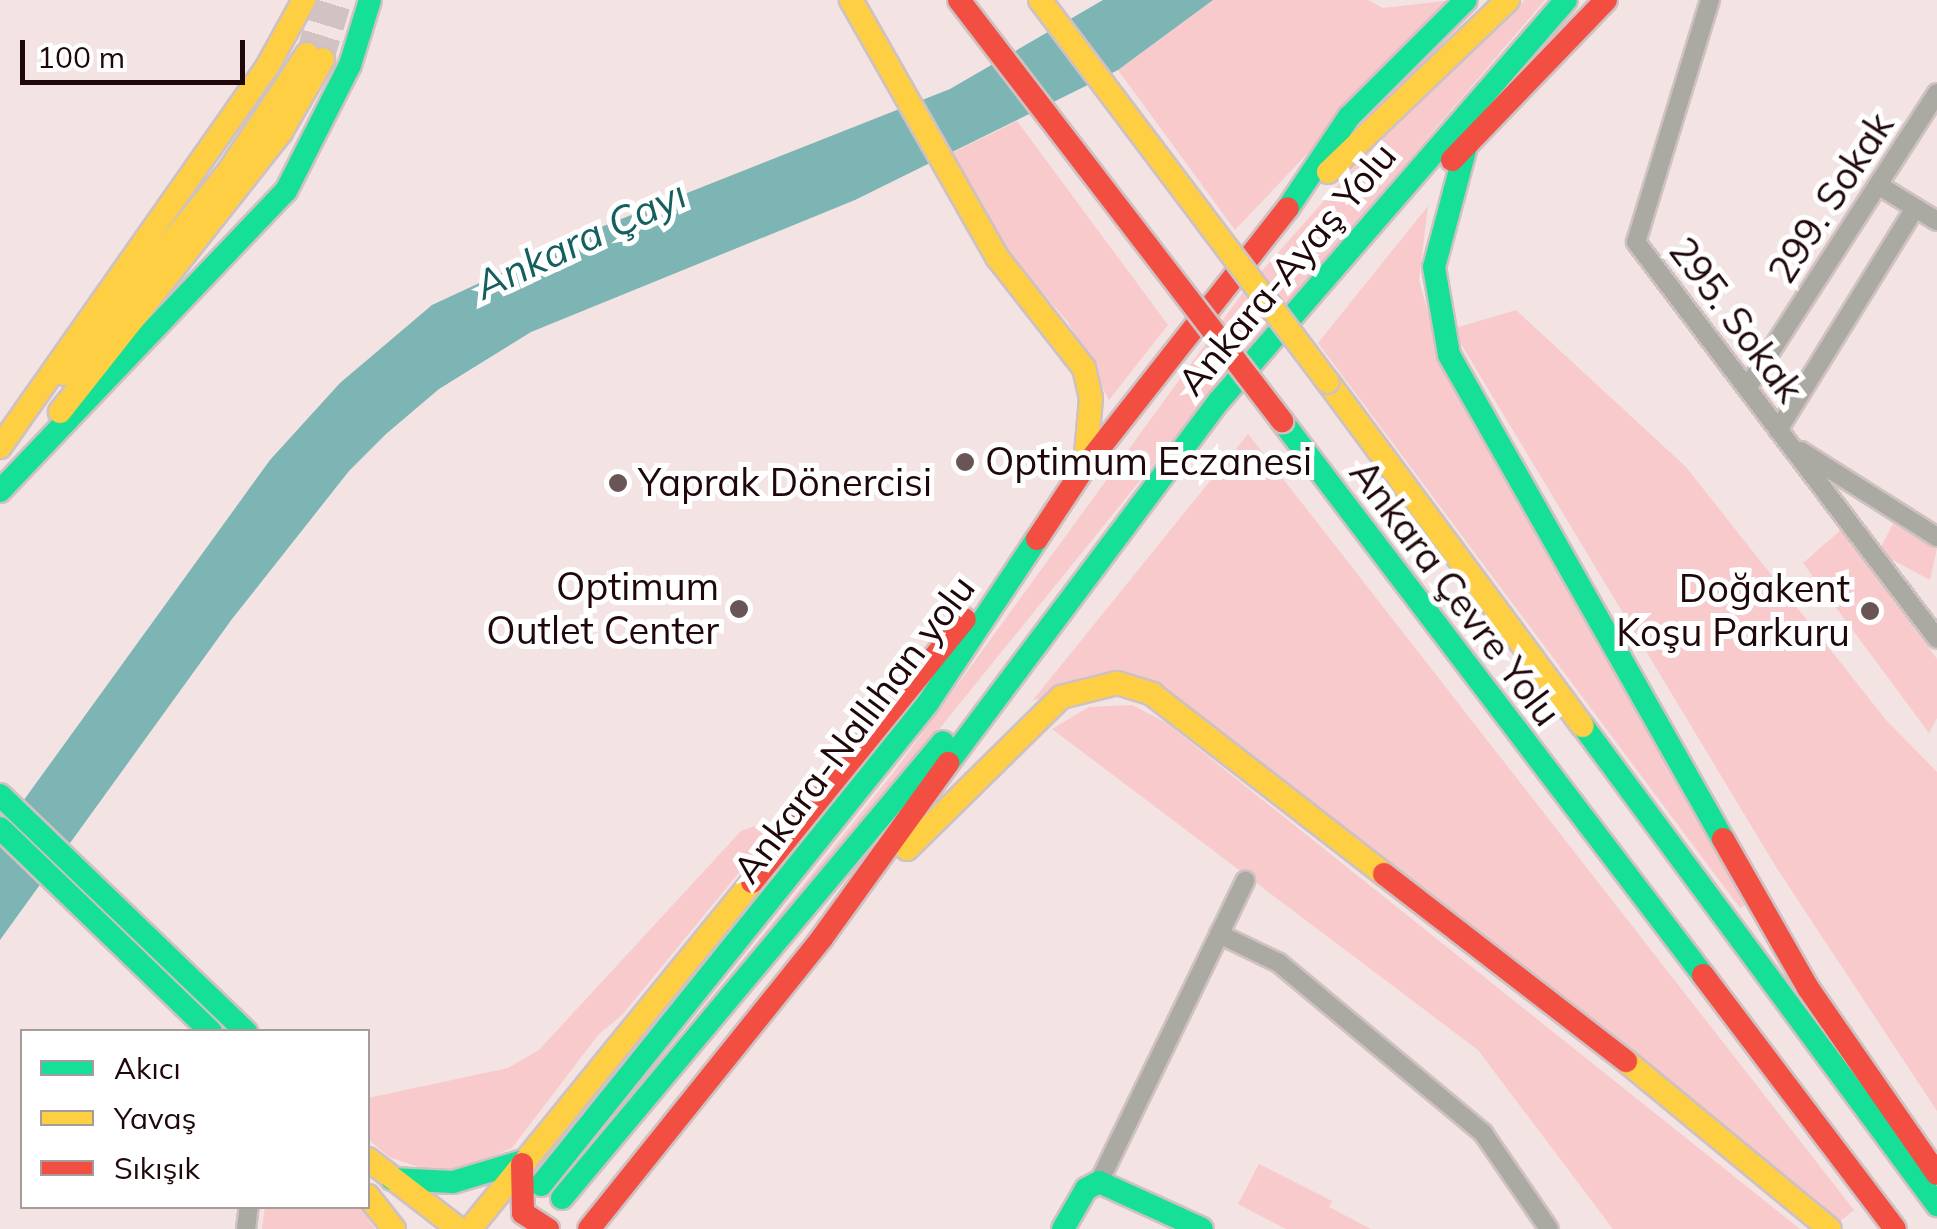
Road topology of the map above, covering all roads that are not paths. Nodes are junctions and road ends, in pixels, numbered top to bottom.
1 (304, 0) edge
2 (370, 0) edge
3 (958, 0) edge
4 (1040, 0) edge
5 (1466, 0) edge
6 (1508, 0) edge
7 (1566, 0) edge
8 (1606, 0) edge
9 (1710, 0) edge
10 (855, 8) edge
11 (1937, 93) edge
12 (1466, 147) junction
13 (1878, 185) junction
14 (1916, 208) junction
15 (1286, 212) junction
16 (1937, 221) edge
17 (1330, 268) junction
18 (1747, 388) junction
19 (1783, 436) junction
20 (0, 450) edge
21 (1084, 468) junction
22 (0, 490) edge
23 (1039, 534) junction
24 (1937, 537) edge
25 (1072, 592) junction
26 (1937, 639) edge
27 (0, 795) edge
28 (0, 828) edge
29 (1245, 881) dead end
30 (1219, 934) junction
31 (822, 938) junction
32 (208, 1029) edge
33 (243, 1029) edge
34 (370, 1160) edge
35 (523, 1161) junction
36 (1937, 1174) edge
37 (392, 1179) junction
38 (1099, 1182) junction
39 (541, 1185) dead end
40 (562, 1198) dead end
41 (370, 1199) edge
42 (1937, 1204) edge
43 (595, 1224) edge
44 (394, 1229) edge
45 (459, 1229) edge
46 (470, 1229) edge
47 (548, 1229) edge
48 (570, 1229) edge
49 (1064, 1229) edge
50 (1202, 1229) edge
51 (1549, 1229) edge
52 (1830, 1229) edge
53 (1895, 1229) edge

1 - 20 main road
2 - 22 main road
3 - 53 main road, Ankara Çevre Yolu, bridge
4 - 42 main road, Ankara Çevre Yolu, bridge
5 - 15 main road
6 - 15 main road, Ankara-Ayaş Yolu
7 - 17 main road, Ankara-Ayaş Yolu
8 - 12 main road
9 - 18 street, 295. Sokak
10 - 21 main road
11 - 13 street, 299. Sokak
12 - 17 main road
12 - 36 main road
13 - 14 street
13 - 18 street, 299. Sokak
14 - 16 street
14 - 19 street
15 - 21 main road, Ankara-Nallıhan yolu
17 - 25 main road, Ankara-Ayaş Yolu
18 - 19 street, 295. Sokak
19 - 24 street
19 - 26 street, 295. Sokak
20 - 22 main road
21 - 23 main road, Ankara-Nallıhan yolu
23 - 35 main road
23 - 39 main road, Ankara-Nallıhan yolu
25 - 31 main road
25 - 40 main road, Ankara-Nallıhan yolu
27 - 33 main road
28 - 32 main road
29 - 30 street
30 - 38 street
30 - 51 street
31 - 43 main road
31 - 52 main road
34 - 37 main road
35 - 37 main road
35 - 46 main road
35 - 47 main road
37 - 45 main road
38 - 49 main road
38 - 50 main road
41 - 44 main road
43 - 48 main road

